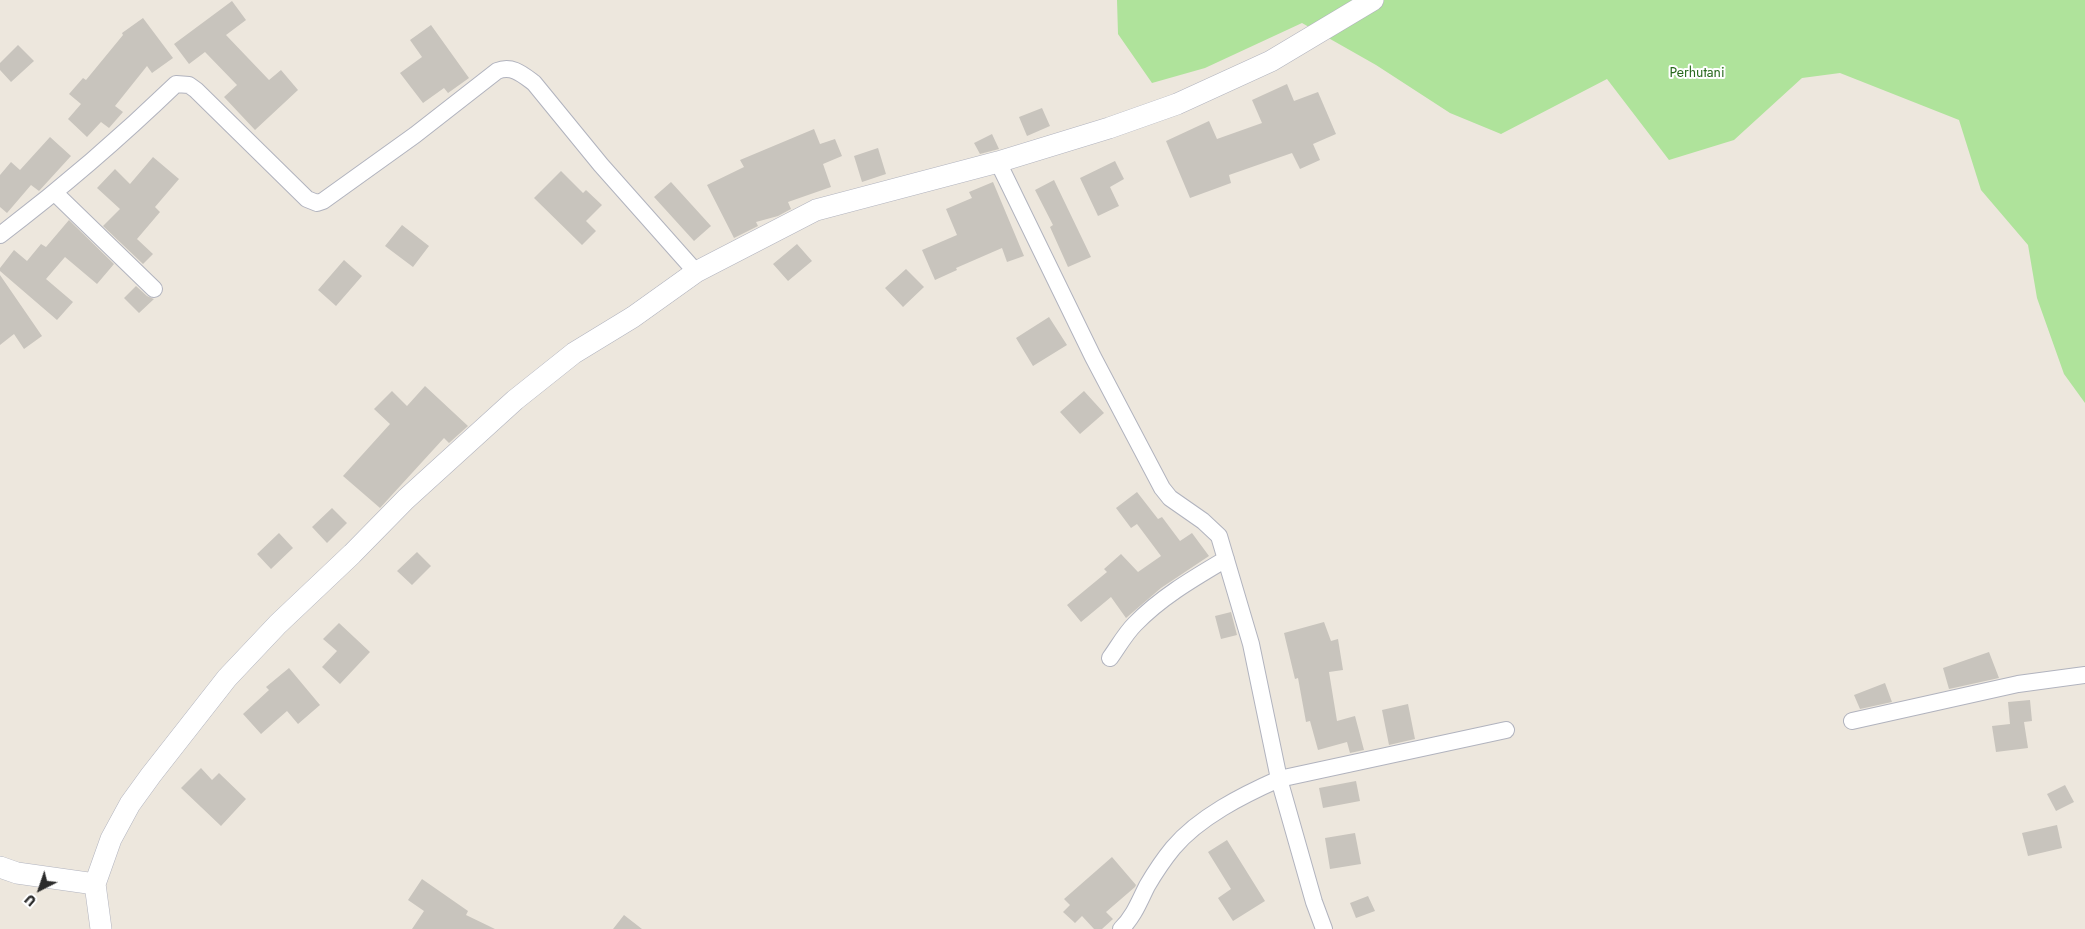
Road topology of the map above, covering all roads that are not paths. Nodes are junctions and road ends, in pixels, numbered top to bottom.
1 (1373, 0) edge
2 (998, 162) junction
3 (55, 193) junction
4 (0, 235) edge
5 (696, 272) junction
6 (154, 289) dead end
7 (1226, 559) junction
8 (1110, 658) dead end
9 (2085, 675) edge
10 (1852, 721) dead end
11 (1506, 730) dead end
12 (1279, 779) junction
13 (0, 866) edge
14 (95, 884) junction
15 (101, 929) edge
16 (1121, 929) edge
17 (1324, 929) edge

1 - 2 street
2 - 5 street
2 - 7 street
3 - 4 street
3 - 5 street
3 - 6 street
5 - 14 street
7 - 8 street
7 - 12 street
9 - 10 street
11 - 12 street
12 - 16 street
12 - 17 street
13 - 14 street
14 - 15 street

